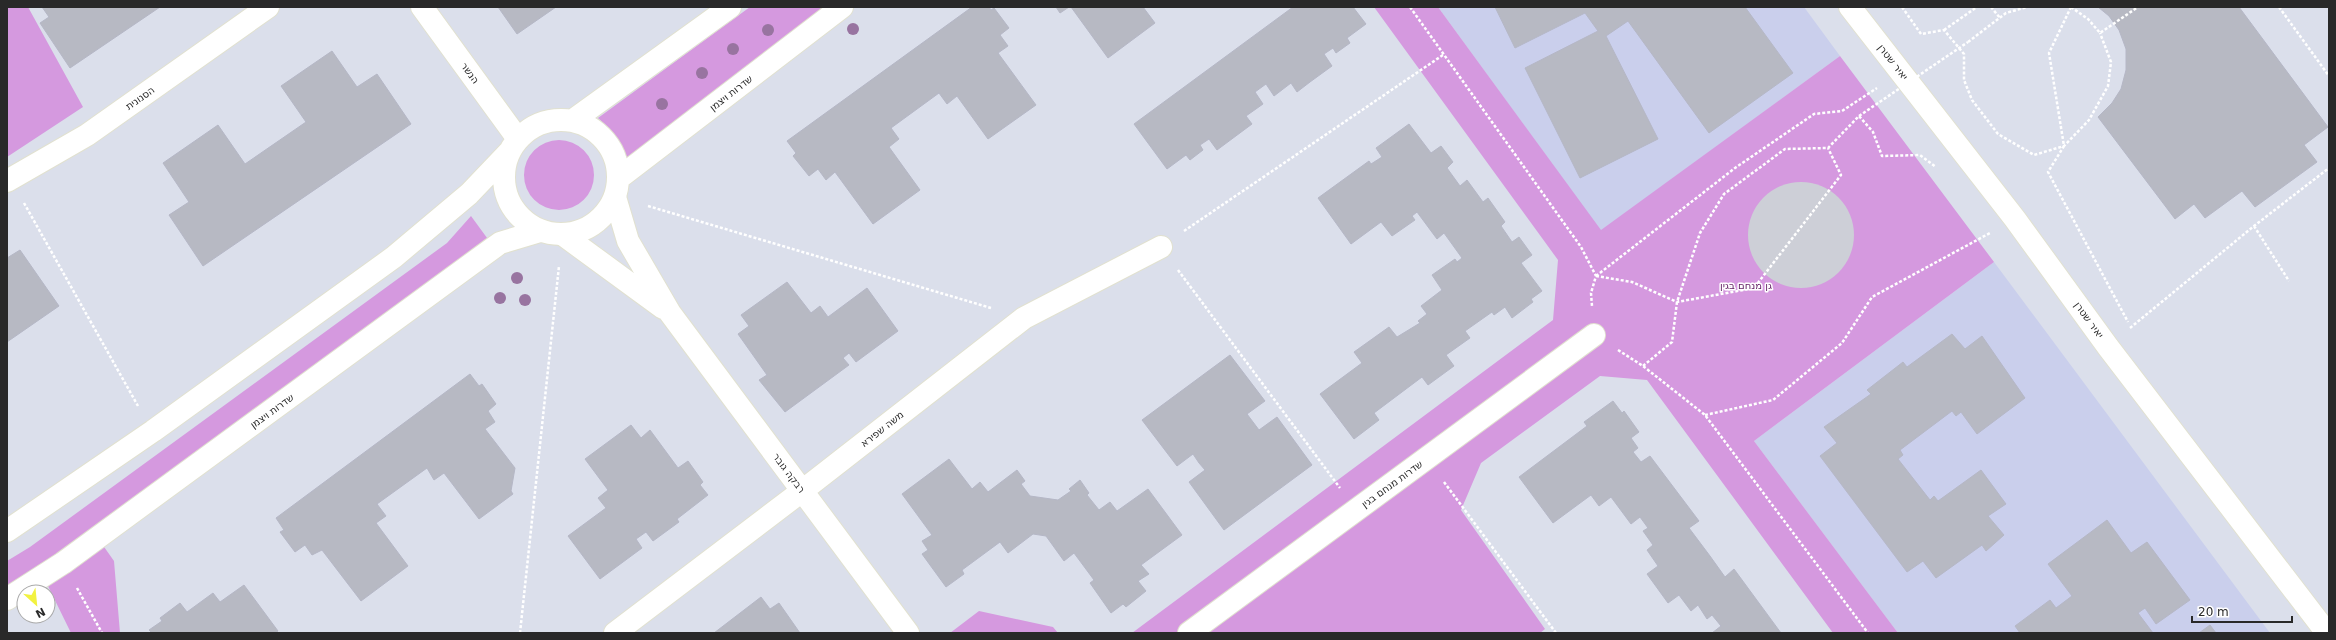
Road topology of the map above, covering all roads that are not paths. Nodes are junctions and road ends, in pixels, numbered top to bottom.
1 (268, 7) edge
2 (422, 7) edge
3 (730, 7) edge
4 (842, 7) edge
5 (1850, 7) edge
6 (572, 121) junction
7 (513, 145) junction
8 (9, 180) edge
9 (617, 187) junction
10 (540, 231) junction
11 (562, 234) junction
12 (1161, 247) road end
13 (670, 314) junction
14 (1594, 335) road end
15 (802, 491) junction
16 (7, 531) edge
17 (7, 599) edge
18 (615, 633) edge
19 (908, 633) edge
20 (1189, 633) edge
21 (2327, 633) edge

1 - 8 street, הסנונית
2 - 7 street, הנשר
3 - 6 street
4 - 9 street, שדרות ויצמן
5 - 21 street, יאיר שטרן
6 - 7 street
6 - 9 street
7 - 10 street
7 - 16 street
9 - 11 street
9 - 13 street, רבקה גובר
10 - 11 street
10 - 17 street, שדרות ויצמן
11 - 13 street, רבקה גובר
12 - 15 street, משה שפירא
13 - 15 street, רבקה גובר
14 - 20 street, שדרות מנחם בגין
15 - 18 street, משה שפירא
15 - 19 street, רבקה גובר

